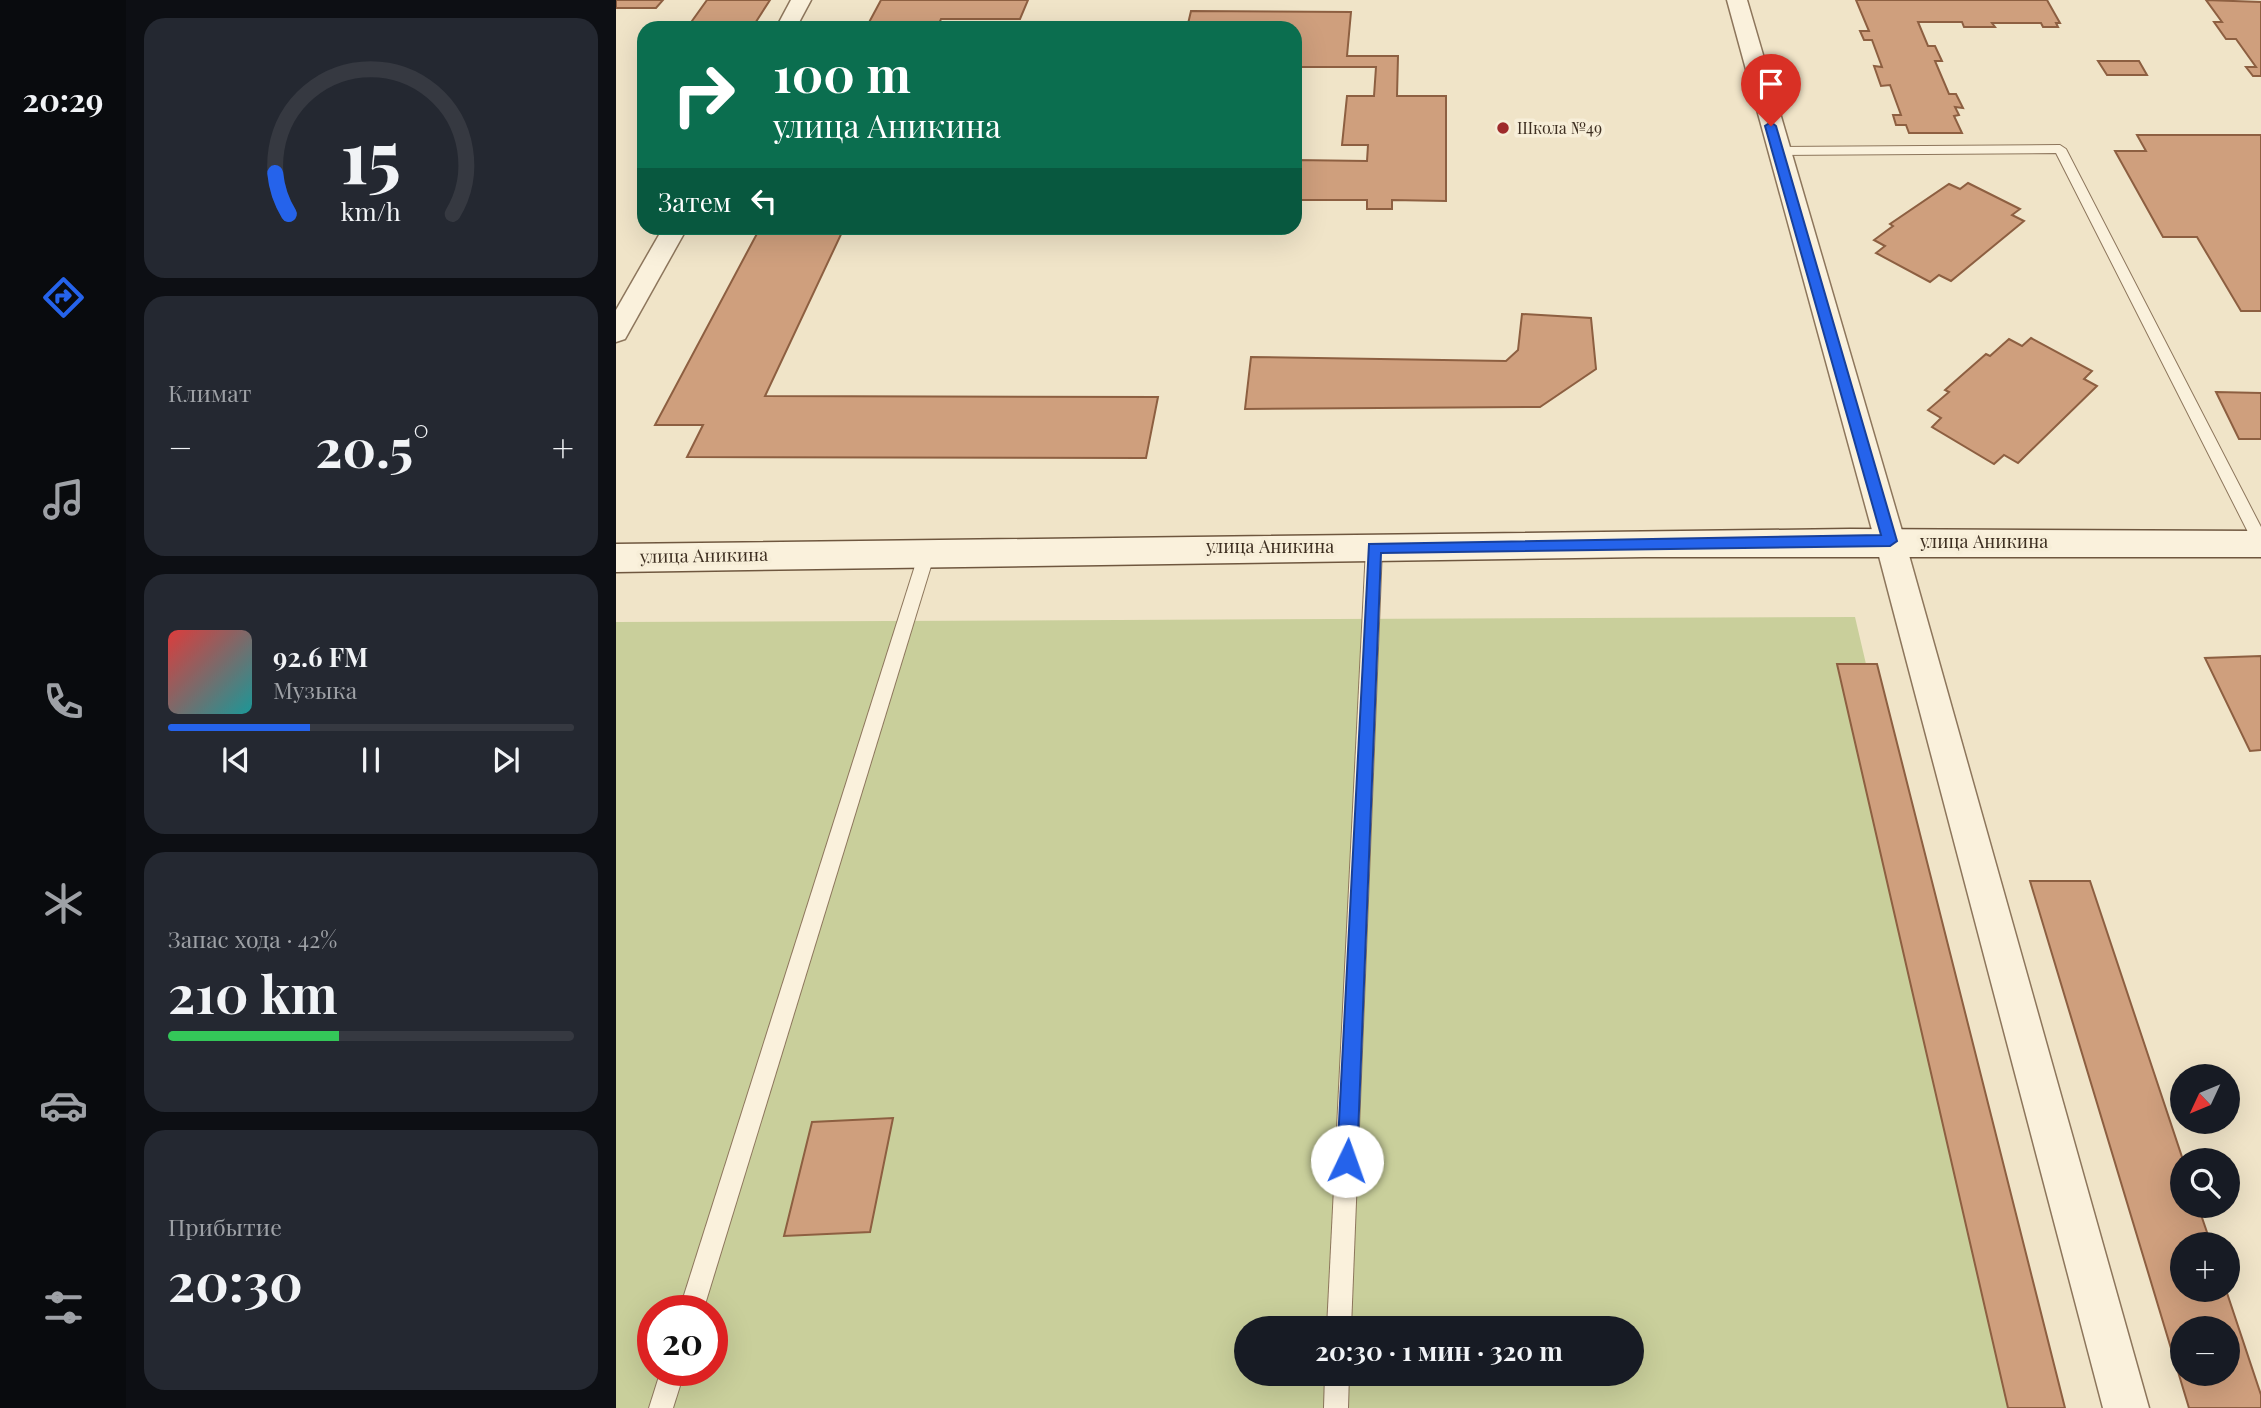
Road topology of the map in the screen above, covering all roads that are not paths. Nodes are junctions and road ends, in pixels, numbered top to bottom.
1 (802, 0) edge
2 (1737, 0) edge
3 (790, 21) edge
4 (1777, 151) junction
5 (671, 235) edge
6 (616, 333) edge
7 (1890, 541) junction
8 (2261, 543) edge
9 (1374, 548) junction
10 (927, 553) junction
11 (616, 558) edge
12 (696, 1295) edge
13 (1340, 1316) edge
14 (668, 1386) edge
15 (1337, 1386) edge
16 (661, 1408) edge
17 (1336, 1408) edge
18 (2126, 1408) edge

1 - 3 street
2 - 4 street
4 - 7 street
4 - 8 lane
5 - 6 street
7 - 8 street, улица Аникина
7 - 9 street, улица Аникина
7 - 18 street
9 - 10 street, улица Аникина
9 - 13 lane
10 - 11 street, улица Аникина
10 - 12 lane
14 - 16 lane
15 - 17 lane

